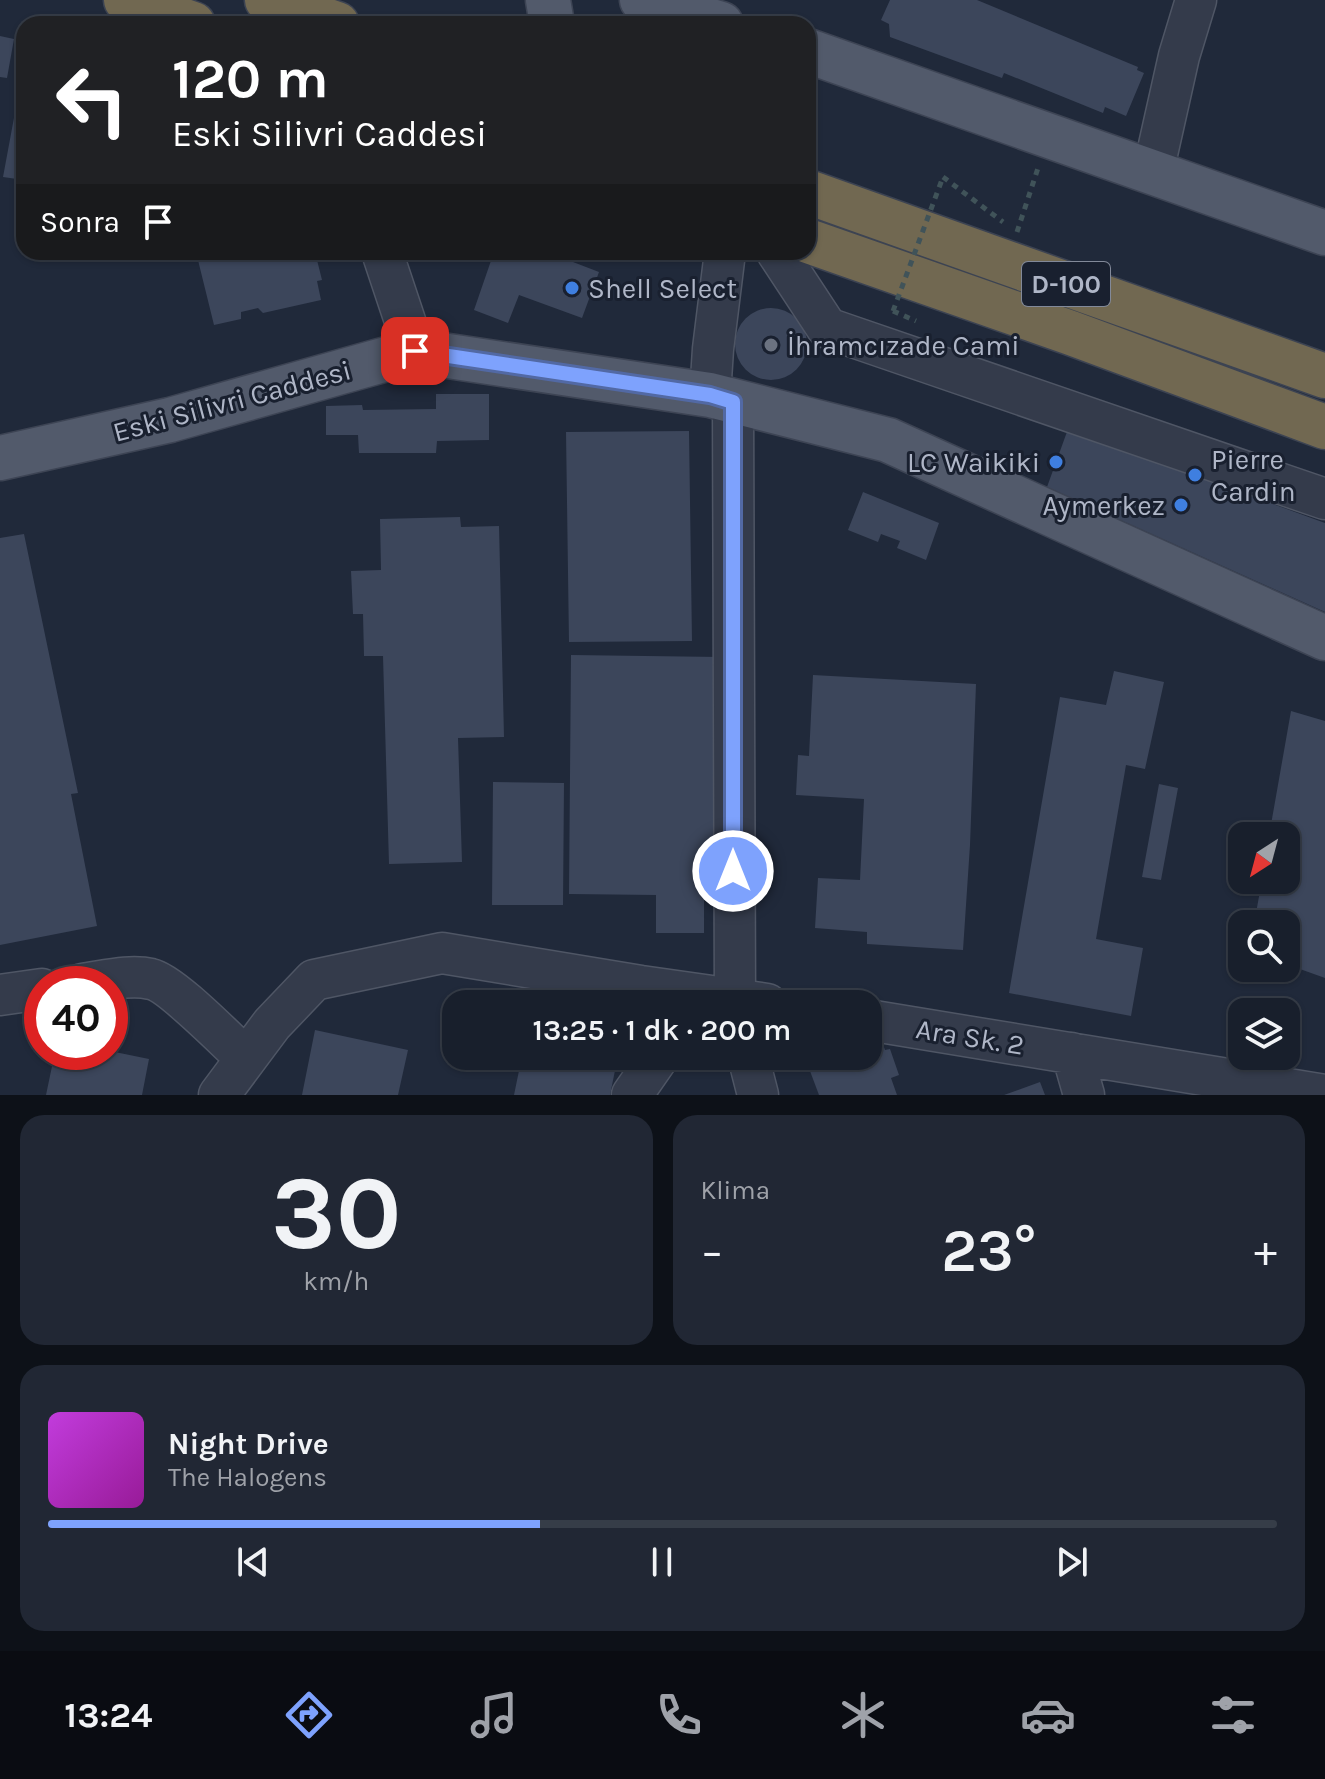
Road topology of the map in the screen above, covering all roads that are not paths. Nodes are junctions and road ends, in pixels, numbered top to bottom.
1 (126, 0) edge
2 (267, 0) edge
3 (642, 0) edge
4 (1196, 0) edge
5 (171, 16) edge
6 (314, 16) edge
7 (695, 16) edge
8 (816, 54) edge
9 (1153, 172) junction
10 (816, 194) edge
11 (1325, 233) edge
12 (816, 244) edge
13 (385, 260) edge
14 (724, 260) edge
15 (782, 260) edge
16 (415, 351) junction
17 (1325, 376) edge
18 (721, 398) junction
19 (1325, 427) edge
20 (0, 458) edge
21 (1325, 499) edge
22 (1325, 638) edge
23 (128, 978) edge
24 (661, 990) edge
25 (726, 990) edge
26 (24, 992) edge
27 (0, 995) edge
28 (882, 1022) edge
29 (1072, 1053) junction
30 (246, 1058) junction
31 (649, 1070) edge
32 (752, 1070) edge
33 (219, 1095) edge
34 (632, 1095) edge
35 (758, 1095) edge
36 (1084, 1095) edge
37 (1325, 1095) edge

1 - 5 highway
2 - 6 highway
3 - 7 main road
4 - 9 street
8 - 9 main road
9 - 11 main road
10 - 17 highway, D-100
12 - 19 highway, D-100
13 - 16 street
14 - 18 street
15 - 21 street
16 - 18 main road, Eski Silivri Caddesi
16 - 20 main road, Eski Silivri Caddesi
18 - 22 main road, Eski Silivri Caddesi
18 - 25 street
23 - 30 street
24 - 30 street
26 - 27 street
28 - 29 street, Ara Sk. 2
29 - 36 street
29 - 37 street, Ara Sk. 2
30 - 33 street
31 - 34 street
32 - 35 street

